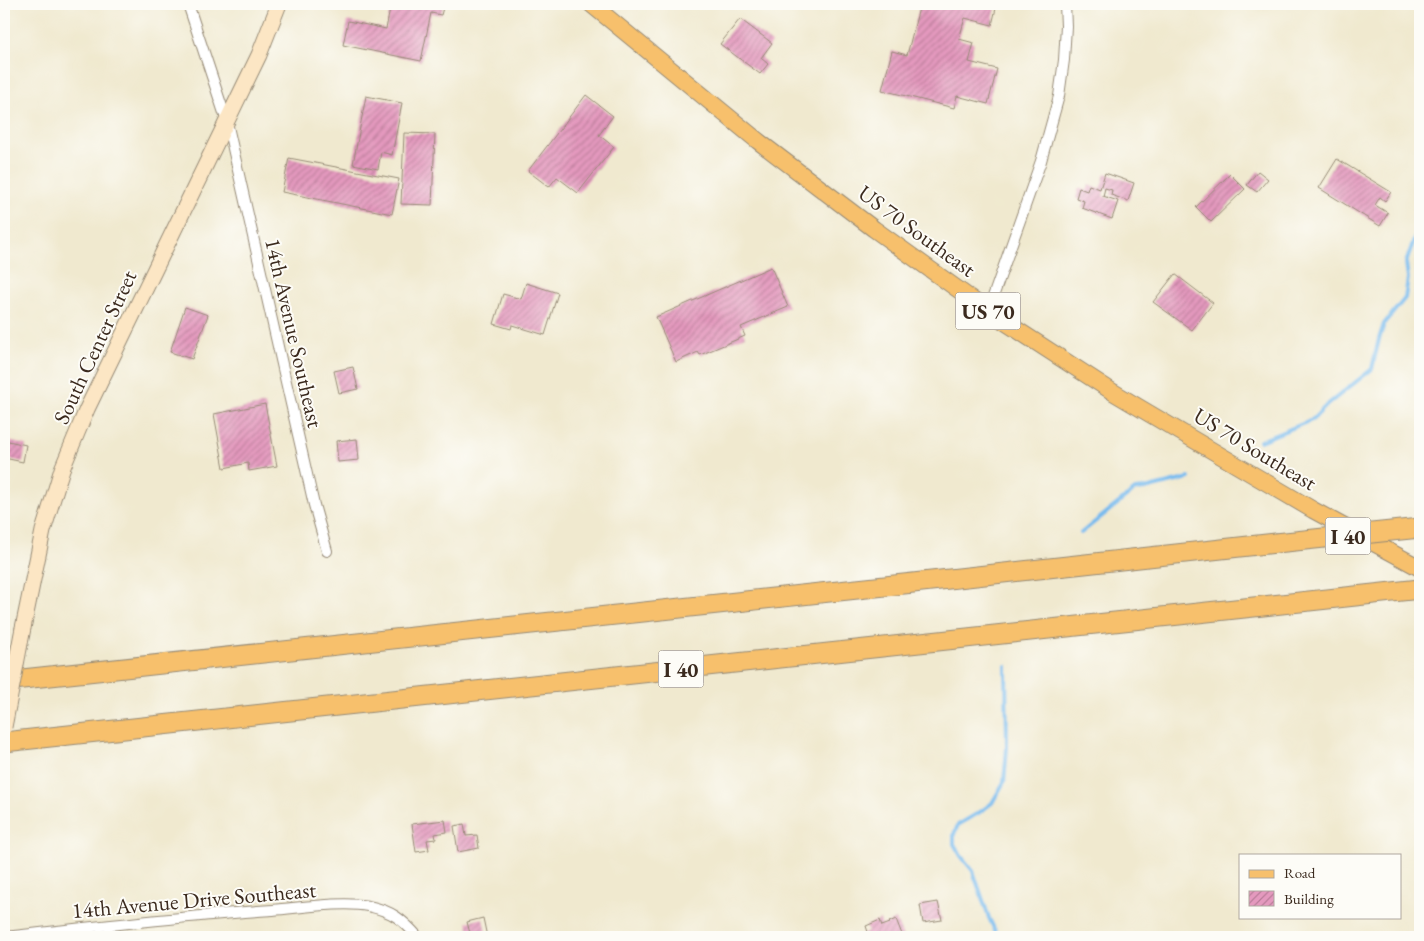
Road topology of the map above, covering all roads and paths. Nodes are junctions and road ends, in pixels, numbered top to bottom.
1 (188, 4) edge
2 (279, 4) edge
3 (591, 4) edge
4 (1065, 4) edge
5 (227, 122) junction
6 (988, 311) junction
7 (1420, 528) edge
8 (327, 551) dead end
9 (1420, 568) edge
10 (1420, 589) edge
11 (4, 681) edge
12 (4, 726) edge
13 (4, 742) edge
14 (4, 937) edge
15 (418, 937) edge

1 - 5 street, 14th Avenue Southeast
2 - 5 street, South Center Street
3 - 6 main road, US 70 Southeast / US 70
4 - 6 street
5 - 8 street, 14th Avenue Southeast
5 - 12 street, South Center Street, bridge
6 - 9 main road, US 70 Southeast / US 70
7 - 11 highway, I 40, bridge
10 - 13 highway, I 40
14 - 15 street, 14th Avenue Drive Southeast

